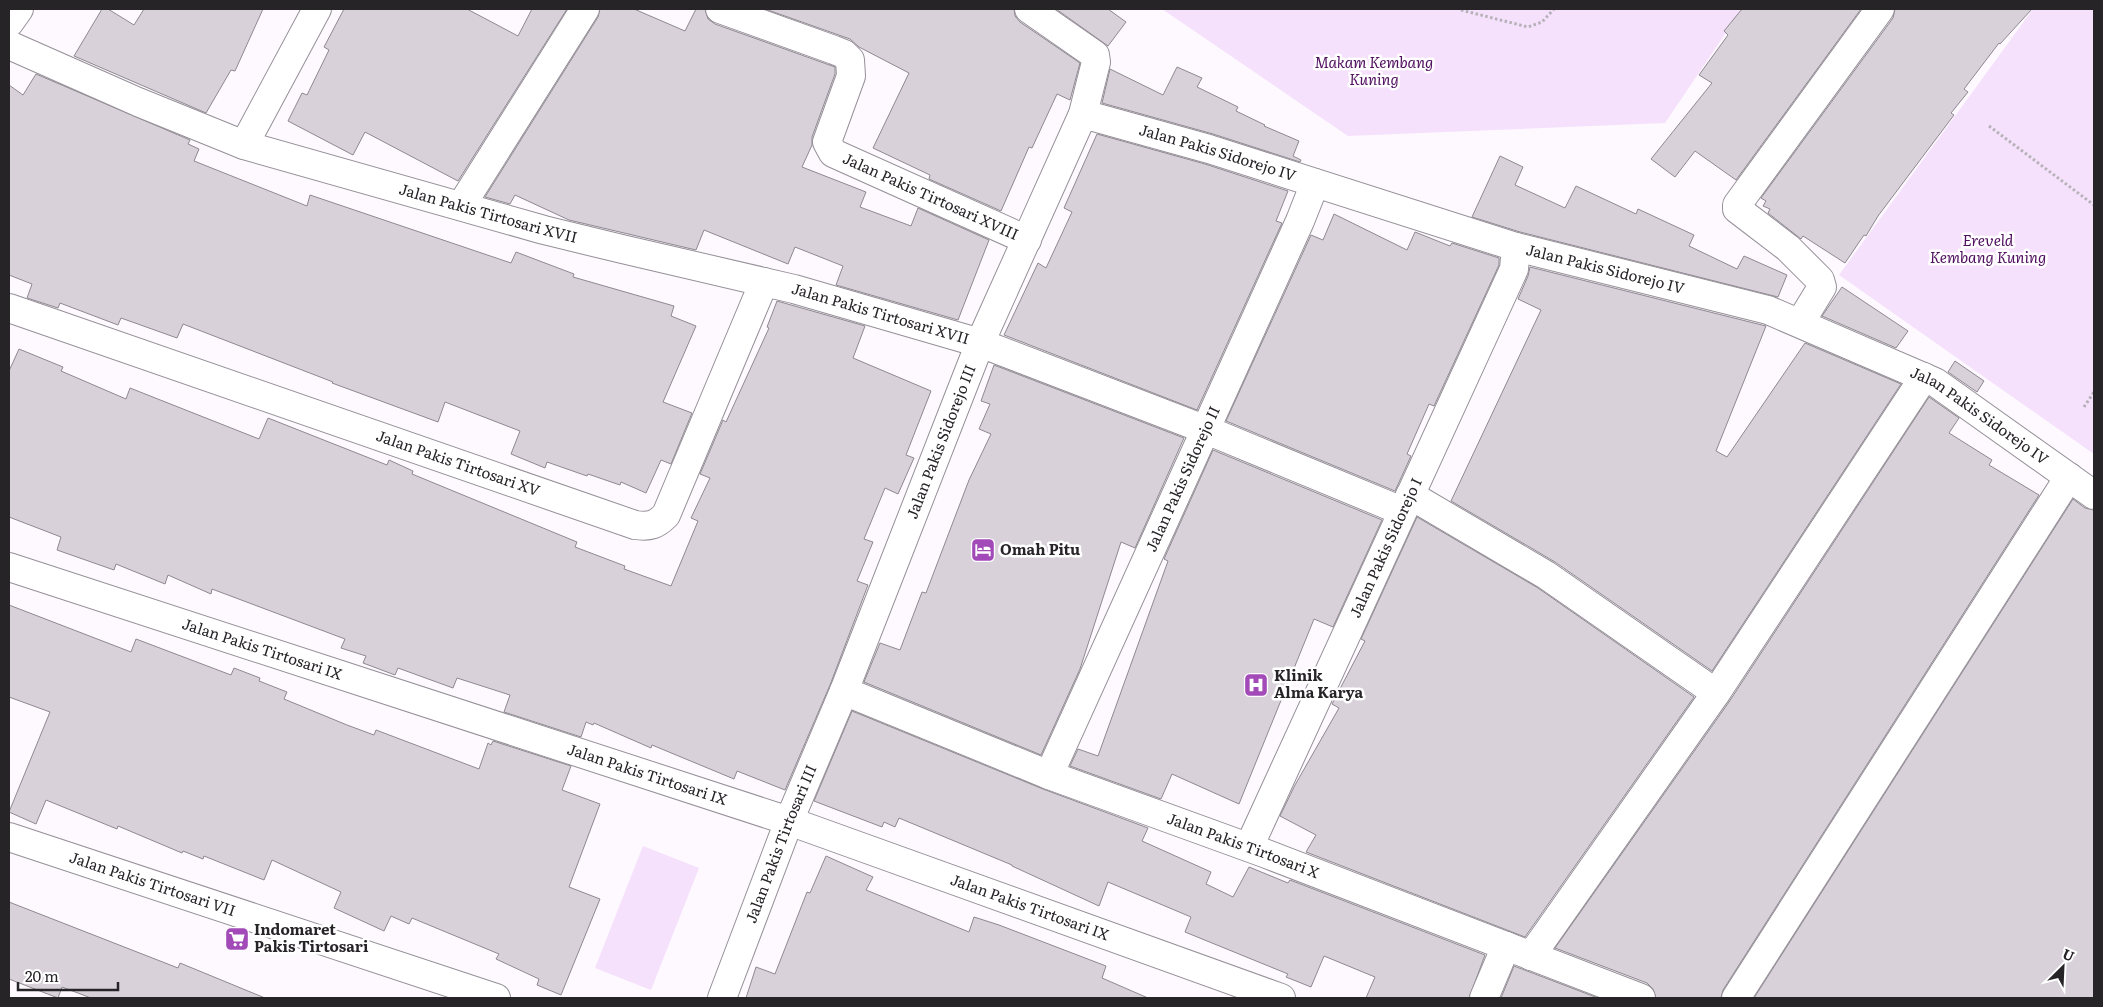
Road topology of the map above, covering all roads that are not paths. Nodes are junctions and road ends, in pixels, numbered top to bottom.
1 (19, 9) edge
2 (317, 9) edge
3 (586, 9) edge
4 (720, 9) edge
5 (1029, 9) edge
6 (1880, 9) edge
7 (9, 23) edge
8 (9, 45) edge
9 (1082, 114) junction
10 (244, 145) junction
11 (1315, 183) junction
12 (461, 206) junction
13 (1027, 240) junction
14 (1516, 247) junction
15 (764, 282) junction
16 (9, 308) edge
17 (1800, 323) junction
18 (980, 343) junction
19 (1924, 377) junction
20 (1204, 429) junction
21 (2069, 477) junction
22 (2094, 495) edge
23 (1406, 503) junction
24 (9, 566) edge
25 (844, 692) junction
26 (1716, 693) junction
27 (1049, 776) junction
28 (789, 821) junction
29 (9, 837) edge
30 (1249, 847) junction
31 (1506, 946) junction
32 (1531, 956) junction
33 (496, 998) edge
34 (722, 998) edge
35 (1281, 998) edge
36 (1484, 998) edge
37 (1641, 998) edge
38 (1736, 998) edge

1 - 7 street
2 - 10 street
3 - 12 street
4 - 13 street, Jalan Pakis Tirtosari XVIII
5 - 9 street, Jalan Pakis Sidorejo III
6 - 17 street
8 - 10 street, Jalan Pakis Tirtosari XVII
9 - 11 street, Jalan Pakis Sidorejo IV
9 - 13 street, Jalan Pakis Sidorejo III
10 - 12 street, Jalan Pakis Tirtosari XVII
11 - 14 street, Jalan Pakis Sidorejo IV
11 - 20 street, Jalan Pakis Sidorejo II
12 - 15 street, Jalan Pakis Tirtosari XVII
13 - 18 street, Jalan Pakis Sidorejo III
14 - 17 street, Jalan Pakis Sidorejo IV
14 - 23 street, Jalan Pakis Sidorejo I
15 - 16 street, Jalan Pakis Tirtosari XV
15 - 18 street, Jalan Pakis Tirtosari XVII
17 - 19 street, Jalan Pakis Sidorejo IV
18 - 20 street, Jalan Pakis Tirtosari XVII
18 - 25 street, Jalan Pakis Sidorejo III
19 - 21 street, Jalan Pakis Sidorejo IV
19 - 26 street
20 - 23 street, Jalan Pakis Tirtosari XVII
20 - 27 street, Jalan Pakis Sidorejo II
21 - 22 street, Jalan Pakis Sidorejo IV
21 - 38 street
23 - 26 street, Jalan Pakis Tirtosari XVII
23 - 30 street, Jalan Pakis Sidorejo I
24 - 28 street, Jalan Pakis Tirtosari IX
25 - 27 street, Jalan Pakis Tirtosari X
25 - 28 street, Jalan Pakis Tirtosari III
26 - 32 street
27 - 30 street, Jalan Pakis Tirtosari X
28 - 34 street, Jalan Pakis Tirtosari III
28 - 35 street, Jalan Pakis Tirtosari IX
29 - 33 street, Jalan Pakis Tirtosari VII
30 - 31 street, Jalan Pakis Tirtosari X
31 - 32 street, Jalan Pakis Tirtosari X
31 - 36 street
32 - 37 street, Jalan Pakis Tirtosari X

